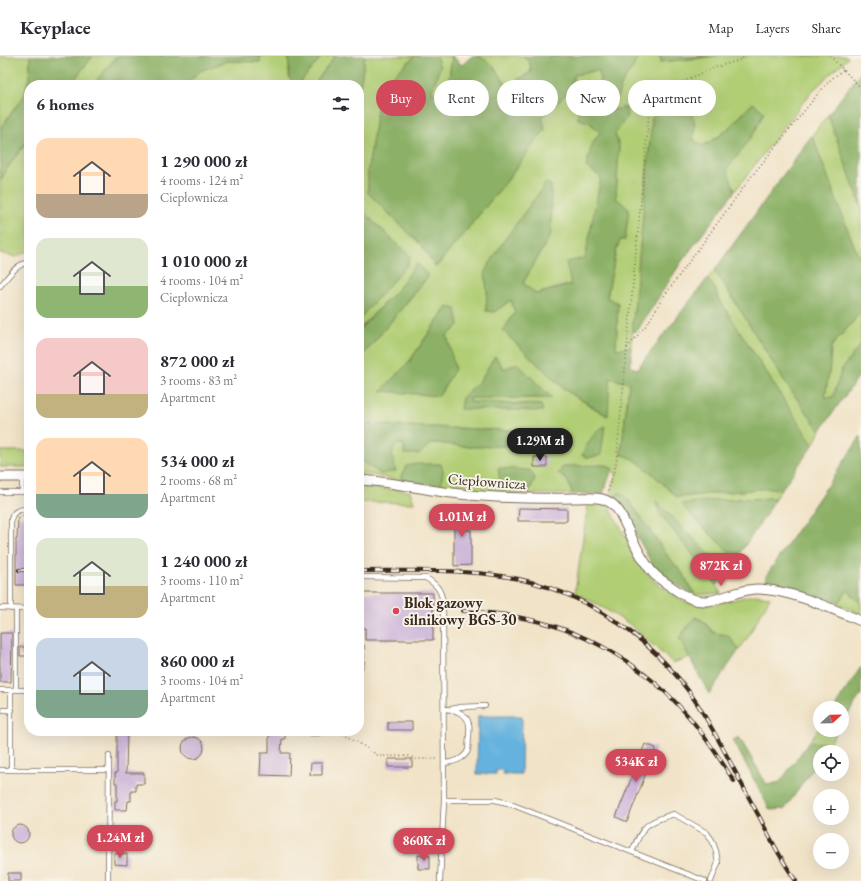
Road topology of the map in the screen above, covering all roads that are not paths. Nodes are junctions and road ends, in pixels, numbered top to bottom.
1 (24, 263) edge
2 (0, 286) edge
3 (0, 477) edge
4 (24, 477) edge
5 (364, 481) edge
6 (24, 484) edge
7 (0, 492) edge
8 (22, 492) joint
9 (24, 510) edge
10 (364, 577) edge
11 (0, 608) edge
12 (14, 609) junction
13 (24, 609) edge
14 (861, 621) edge
15 (0, 690) edge
16 (14, 690) junction
17 (24, 690) edge
18 (485, 706) dead end
19 (444, 709) junction
20 (452, 709) junction
21 (4, 710) dead end
22 (12, 710) junction
23 (109, 756) dead end
24 (444, 761) junction
25 (11, 769) junction
26 (0, 770) edge
27 (109, 770) junction
28 (444, 800) junction
29 (632, 852) junction
30 (108, 881) edge
31 (440, 881) edge
32 (705, 881) edge
33 (711, 881) edge

1 - 2 lane
3 - 4 street
5 - 14 street, Ciepłownicza
6 - 8 lane
7 - 8 lane
9 - 12 lane
10 - 19 lane
11 - 12 lane
12 - 13 lane
12 - 16 lane
15 - 16 lane
16 - 17 lane
16 - 22 lane
18 - 20 lane
19 - 20 lane
19 - 24 lane
20 - 24 lane
21 - 22 lane
22 - 25 lane
23 - 27 lane
24 - 28 lane
25 - 26 lane
25 - 27 lane
27 - 30 lane
28 - 29 lane
28 - 31 lane
29 - 32 lane
29 - 33 lane

